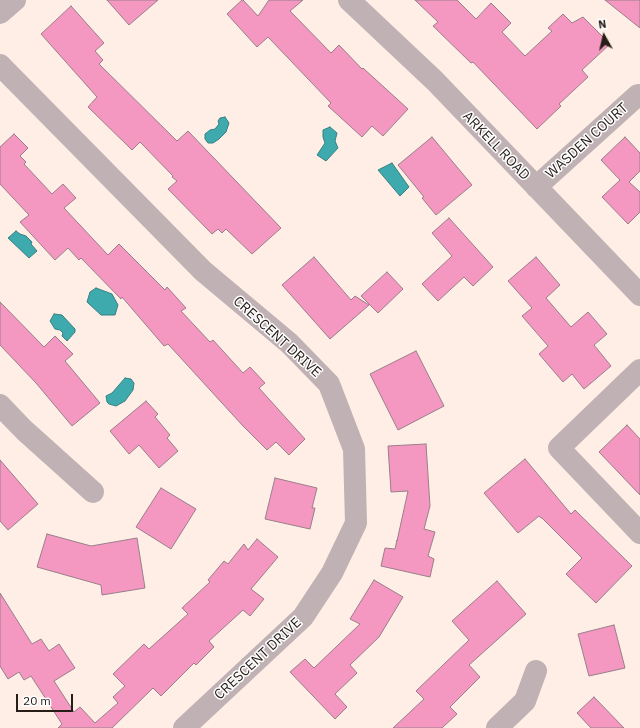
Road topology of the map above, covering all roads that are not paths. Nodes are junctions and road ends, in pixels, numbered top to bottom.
1 (15, 0) edge
2 (349, 0) edge
3 (0, 13) edge
4 (0, 65) edge
5 (638, 95) dead end
6 (536, 187) junction
7 (640, 295) edge
8 (640, 370) edge
9 (0, 405) edge
10 (93, 492) dead end
11 (640, 533) edge
12 (536, 671) dead end
13 (184, 728) edge
14 (497, 728) edge

1 - 3 street
2 - 6 street, ARKELL ROAD
4 - 13 street, CRESCENT DRIVE
5 - 6 street, WASDEN COURT
6 - 7 street, ARKELL ROAD
8 - 11 street
9 - 10 street
12 - 14 street

